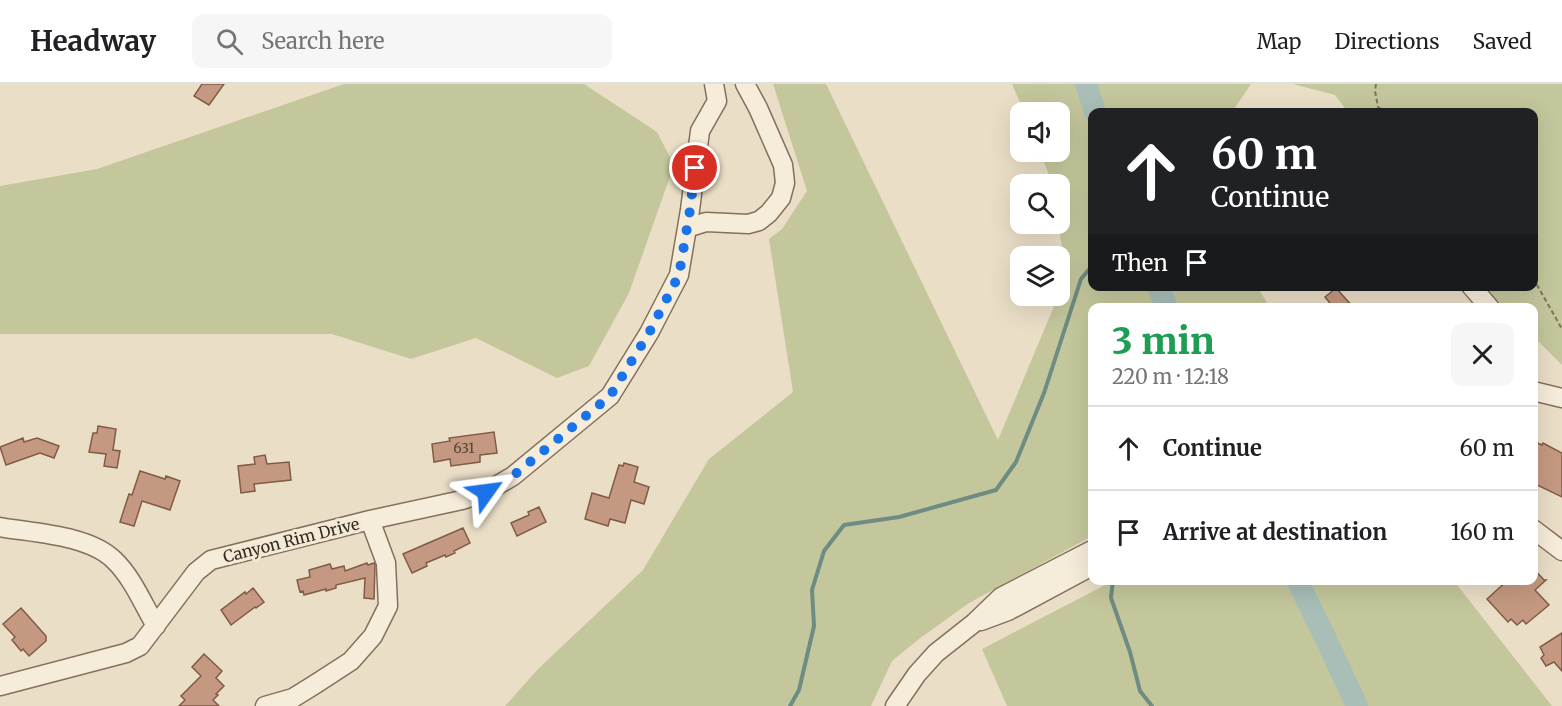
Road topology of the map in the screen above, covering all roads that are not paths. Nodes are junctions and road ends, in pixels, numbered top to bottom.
1 (714, 84) edge
2 (745, 84) edge
3 (687, 228) junction
4 (1475, 291) edge
5 (1486, 303) edge
6 (1538, 392) edge
7 (1562, 398) edge
8 (370, 520) junction
9 (0, 528) edge
10 (1538, 533) edge
11 (1562, 551) edge
12 (1088, 552) edge
13 (1088, 568) edge
14 (1004, 604) junction
15 (156, 626) junction
16 (0, 686) edge
17 (265, 706) edge
18 (895, 706) edge

1 - 3 street, Canyon Rim Drive
2 - 3 street
3 - 8 street, Canyon Rim Drive
4 - 5 street
6 - 7 street
8 - 15 street, Canyon Rim Drive
8 - 17 street
9 - 15 street
10 - 11 street
12 - 14 street
13 - 14 street
14 - 18 street
15 - 16 street, Canyon Rim Drive

